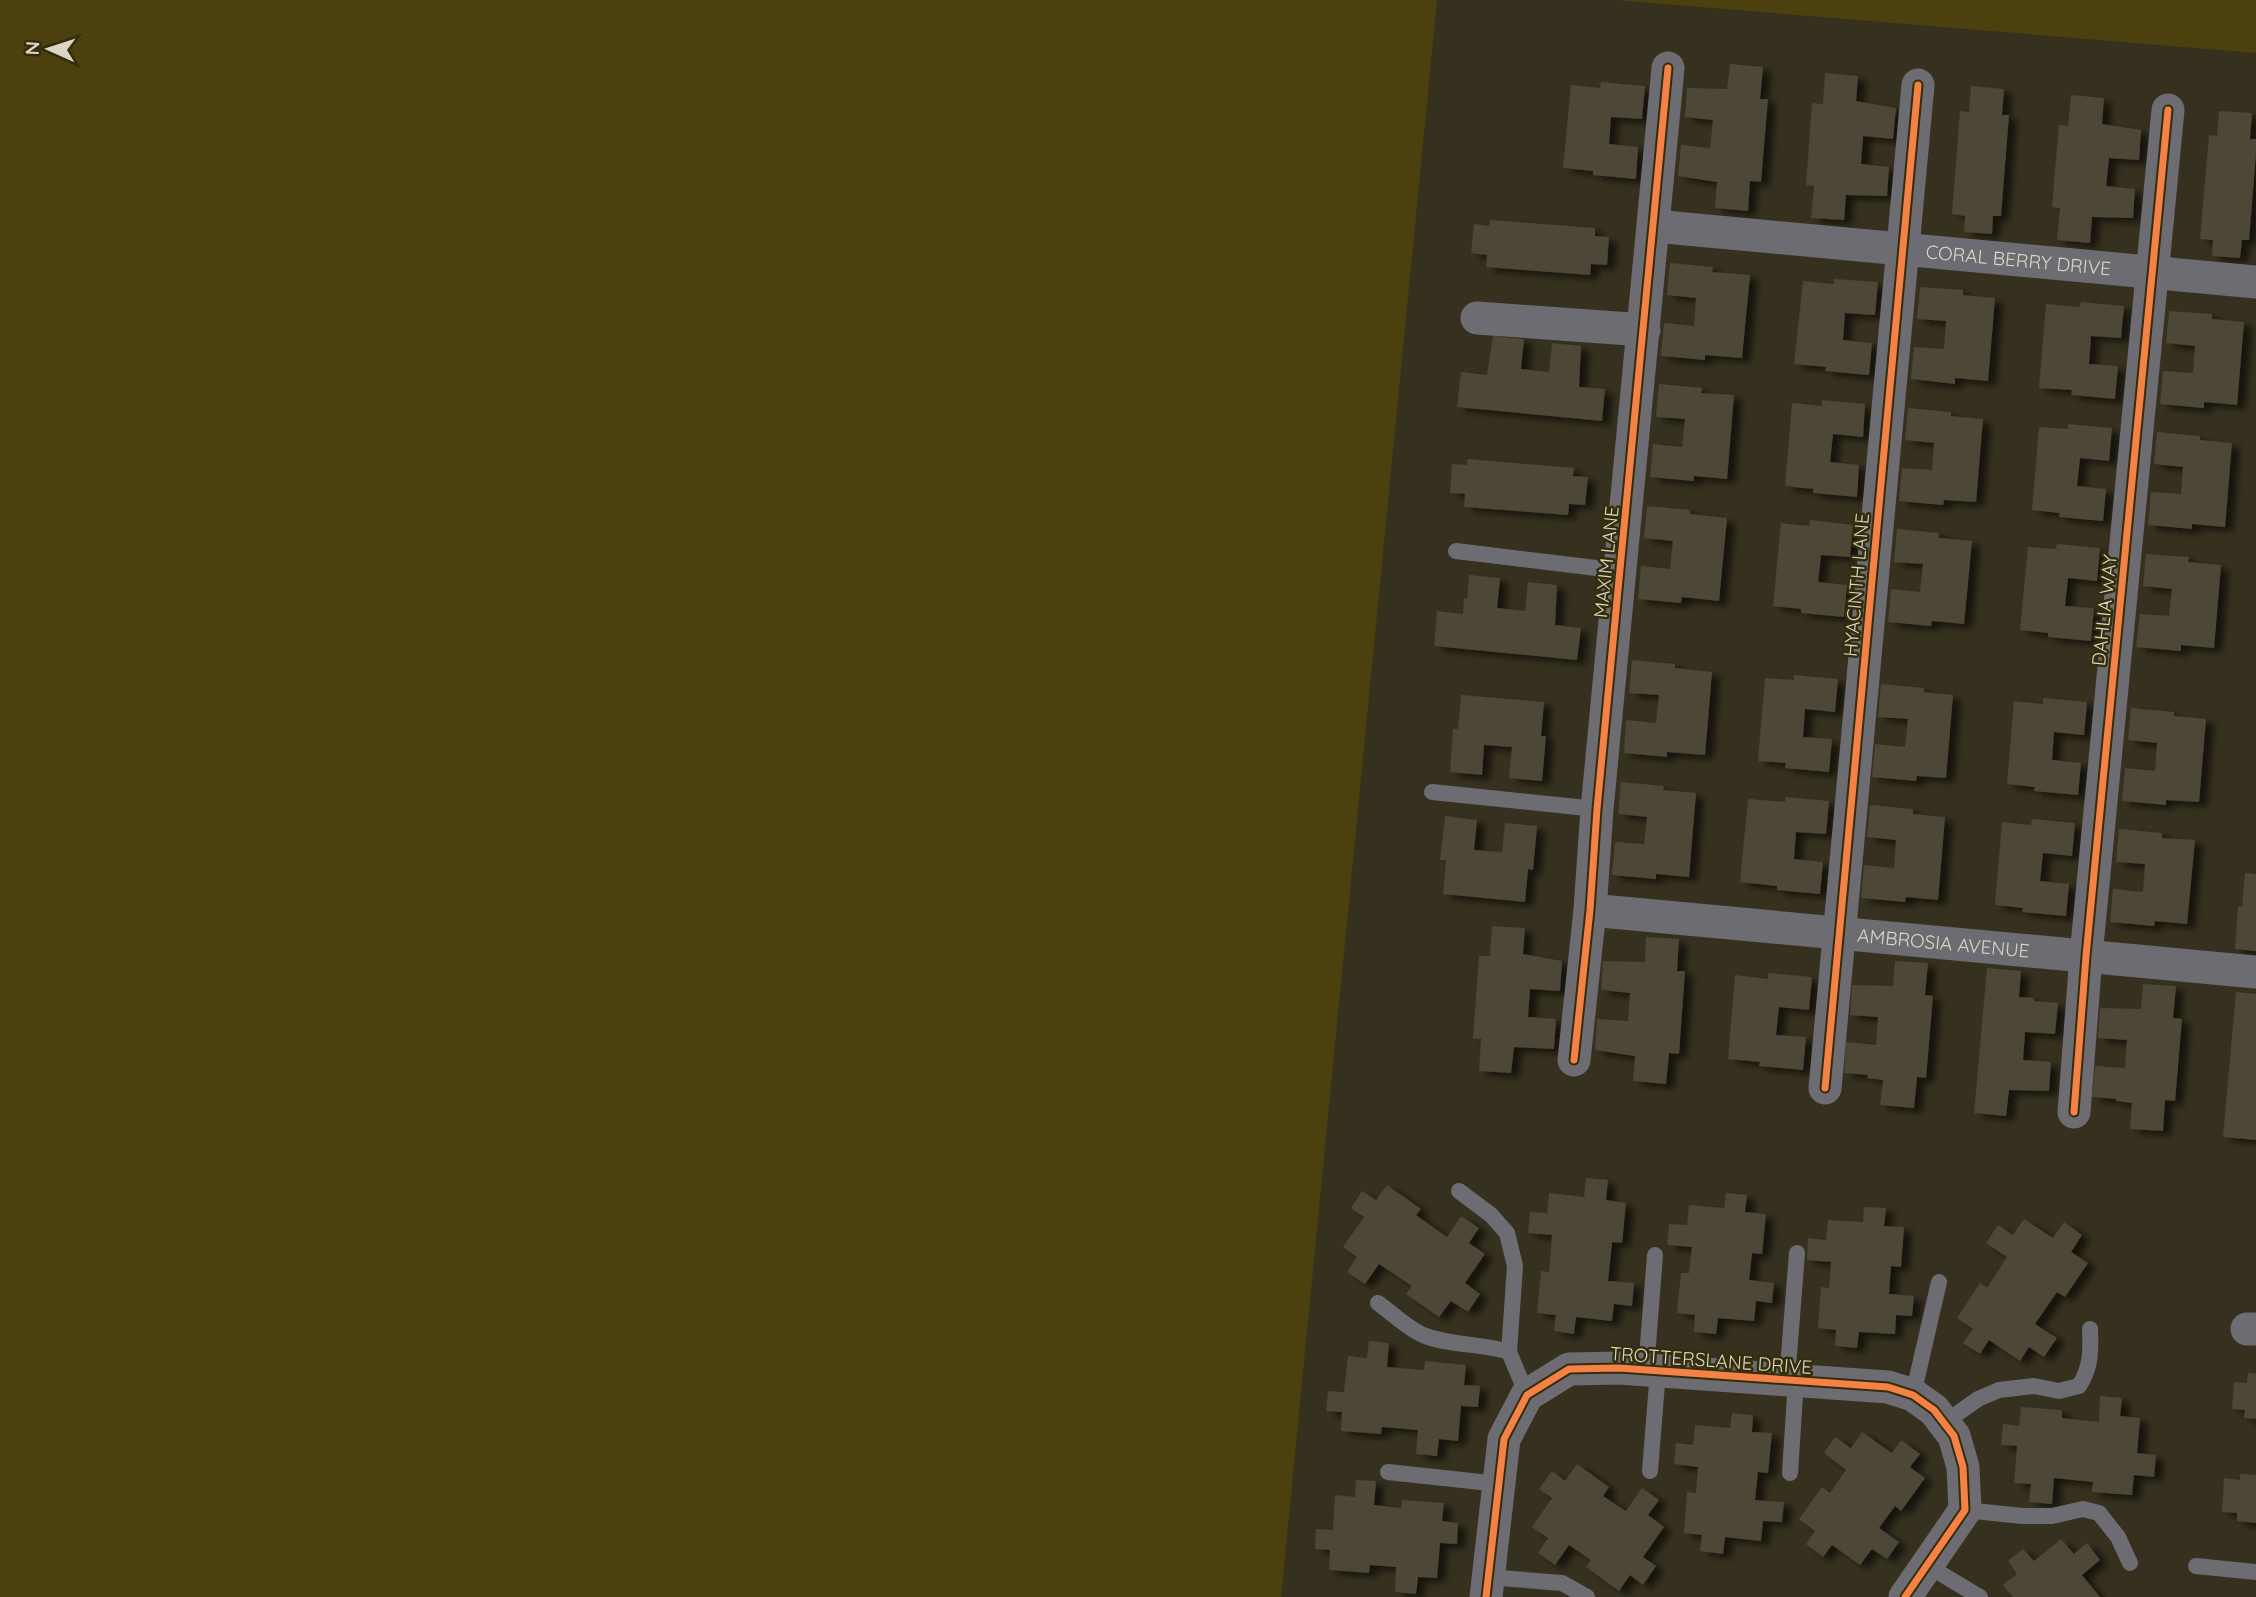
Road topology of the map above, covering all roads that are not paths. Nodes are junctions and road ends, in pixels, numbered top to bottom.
1 (1668, 68) dead end
2 (1919, 85) dead end
3 (2168, 110) dead end
4 (1654, 226) junction
5 (1904, 248) junction
6 (2152, 272) junction
7 (2256, 282) edge
8 (1477, 318) dead end
9 (1644, 330) junction
10 (1456, 551) dead end
11 (1620, 571) junction
12 (1432, 792) dead end
13 (1597, 809) junction
14 (1590, 910) junction
15 (1838, 932) junction
16 (2086, 956) junction
17 (2256, 972) edge
18 (1574, 1059) dead end
19 (1825, 1088) dead end
20 (2074, 1112) dead end
21 (1459, 1191) dead end
22 (1797, 1254) dead end
23 (1655, 1255) dead end
24 (1939, 1282) dead end
25 (1378, 1303) dead end
26 (2090, 1329) dead end
27 (1509, 1352) junction
28 (1652, 1370) junction
29 (1791, 1380) junction
30 (1527, 1395) junction
31 (1930, 1409) junction
32 (1650, 1471) dead end
33 (1388, 1472) dead end
34 (1790, 1473) dead end
35 (1499, 1484) junction
36 (1965, 1510) junction
37 (2130, 1563) dead end
38 (1928, 1566) junction
39 (2196, 1566) dead end
40 (2256, 1572) edge
41 (1487, 1587) edge
42 (1587, 1597) edge
43 (1905, 1597) edge
44 (1980, 1597) edge

1 - 4 street, MAXIM LANE
2 - 5 street, HYACINTH LANE
3 - 6 street, DAHLIA WAY
4 - 5 street, CORAL BERRY DRIVE
4 - 9 street, MAXIM LANE
5 - 6 street, CORAL BERRY DRIVE
5 - 15 street, HYACINTH LANE
6 - 7 street, CORAL BERRY DRIVE
6 - 16 street, DAHLIA WAY
8 - 9 street
9 - 11 street, MAXIM LANE
10 - 11 lane
11 - 13 street, MAXIM LANE
12 - 13 lane
13 - 14 street, MAXIM LANE
14 - 15 street, AMBROSIA AVENUE
14 - 18 street, MAXIM LANE
15 - 16 street, AMBROSIA AVENUE
15 - 19 street, HYACINTH LANE
16 - 17 street, AMBROSIA AVENUE
16 - 20 street, DAHLIA WAY
21 - 27 lane
22 - 29 lane
23 - 28 lane
24 - 31 lane
25 - 27 lane
26 - 31 lane
27 - 30 lane
28 - 29 street, TROTTERSLANE DRIVE
28 - 30 street, TROTTERSLANE DRIVE
28 - 32 lane
29 - 31 street, TROTTERSLANE DRIVE
29 - 34 lane
30 - 35 street
31 - 36 street
33 - 35 lane
35 - 41 street
36 - 37 lane
36 - 38 street
38 - 43 street
38 - 44 lane
39 - 40 lane
41 - 42 lane

